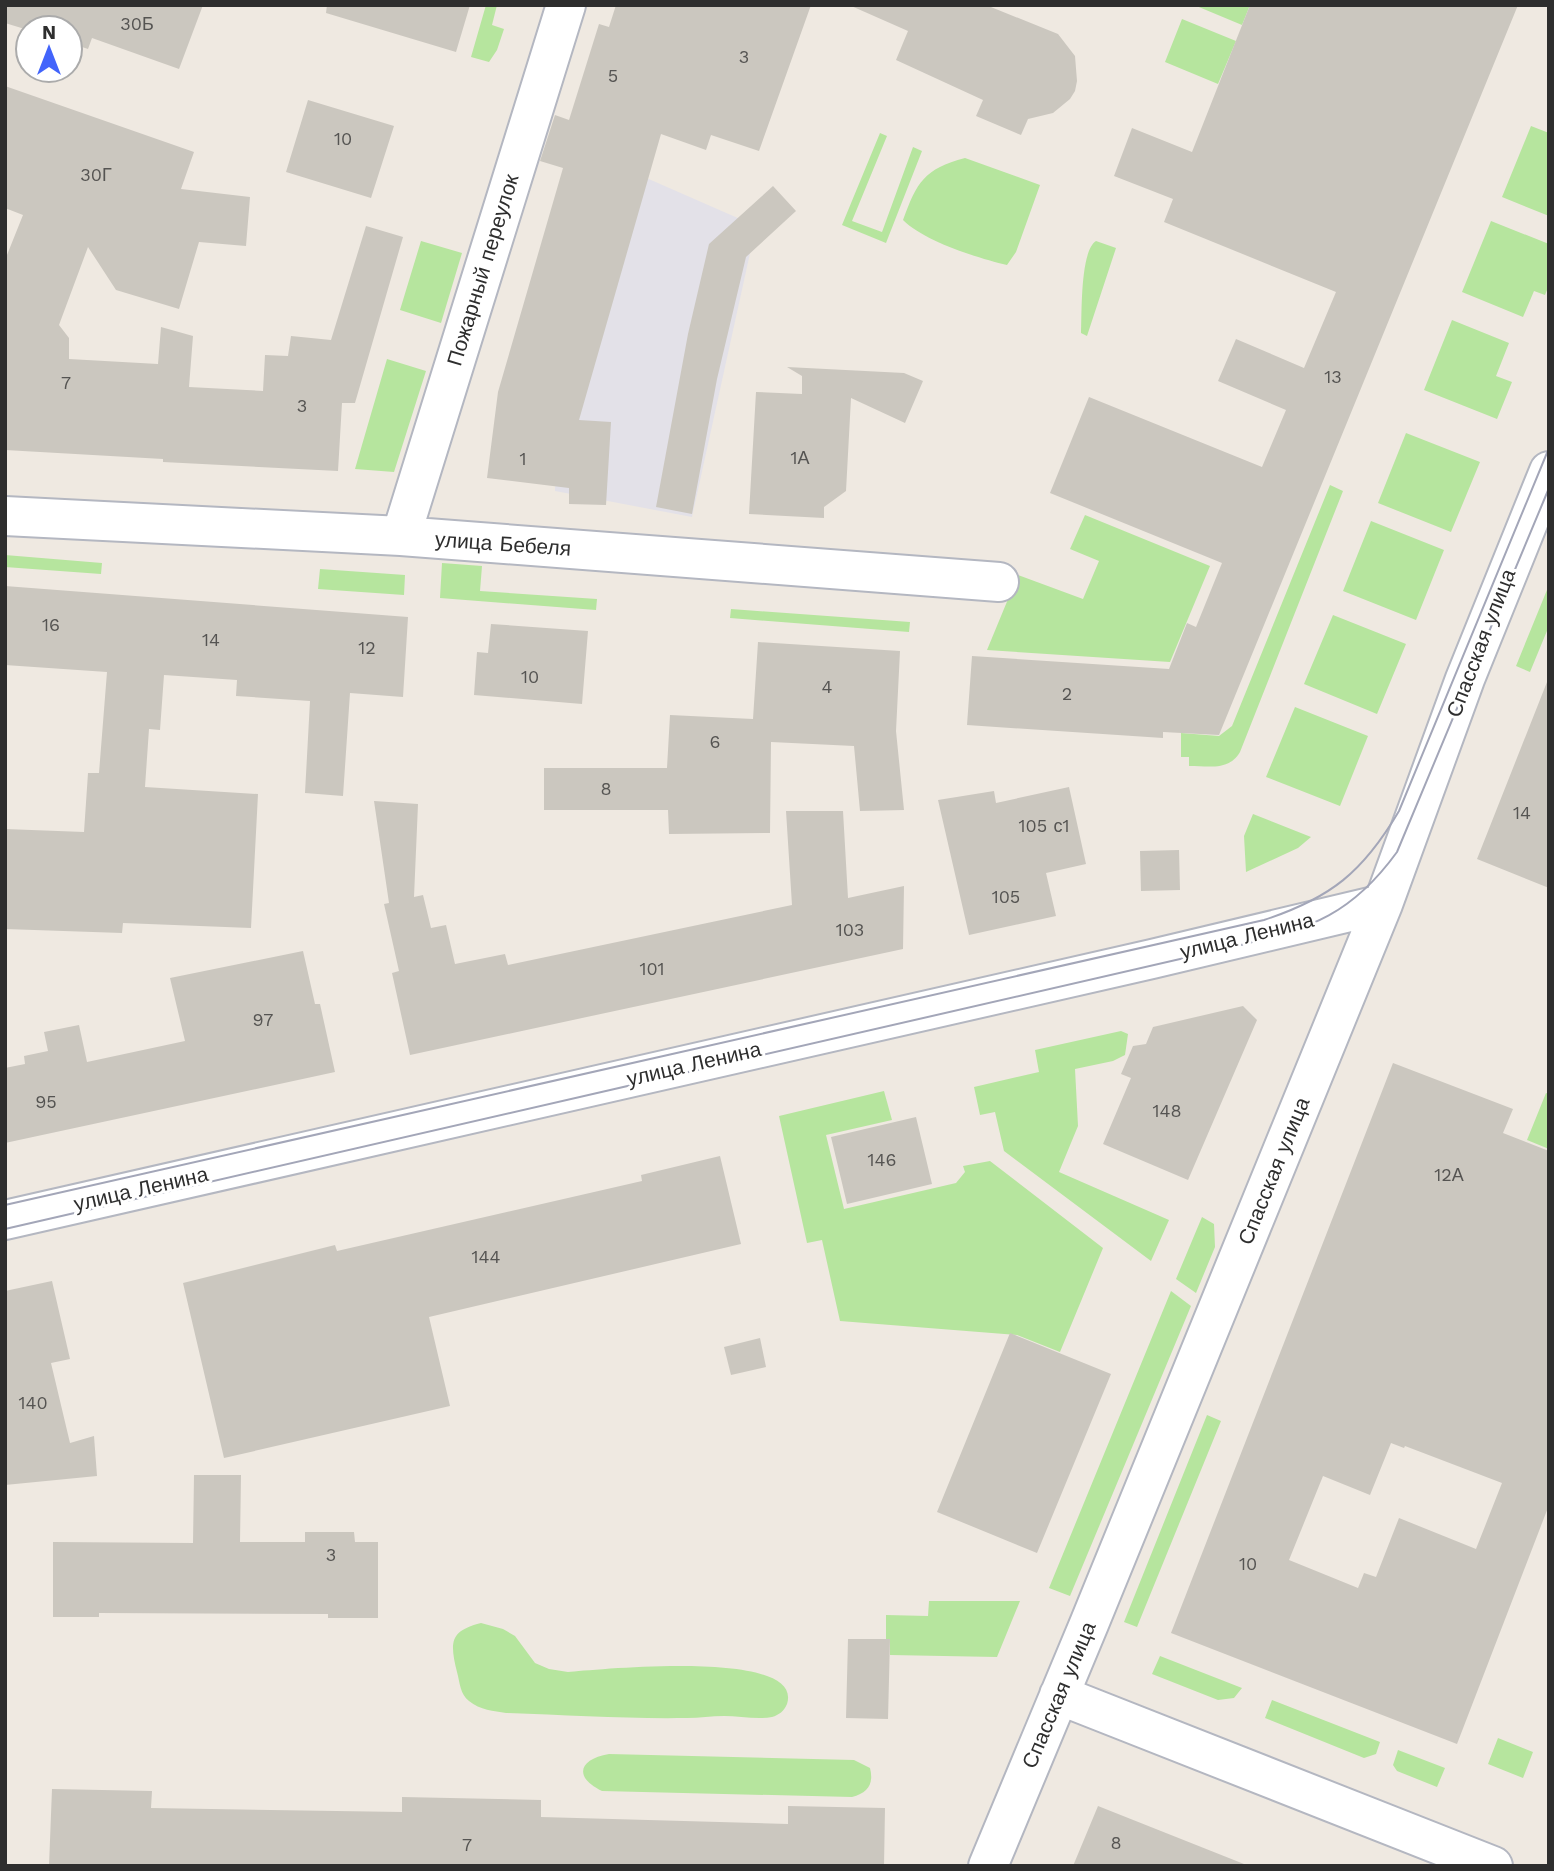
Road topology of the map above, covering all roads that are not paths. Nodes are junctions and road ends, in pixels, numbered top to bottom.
1 (566, 5) edge
2 (1549, 471) edge
3 (5, 516) edge
4 (401, 536) junction
5 (999, 582) dead end
6 (1383, 904) junction
7 (5, 1220) edge
8 (1059, 1695) junction
9 (988, 1866) edge
10 (1493, 1866) edge

1 - 4 street, Пожарный переулок
2 - 6 street, Спасская улица
3 - 4 street, улица Бебеля
4 - 5 street, улица Бебеля
6 - 7 street, улица Ленина
6 - 8 street, Спасская улица
8 - 9 street, Спасская улица
8 - 10 street

